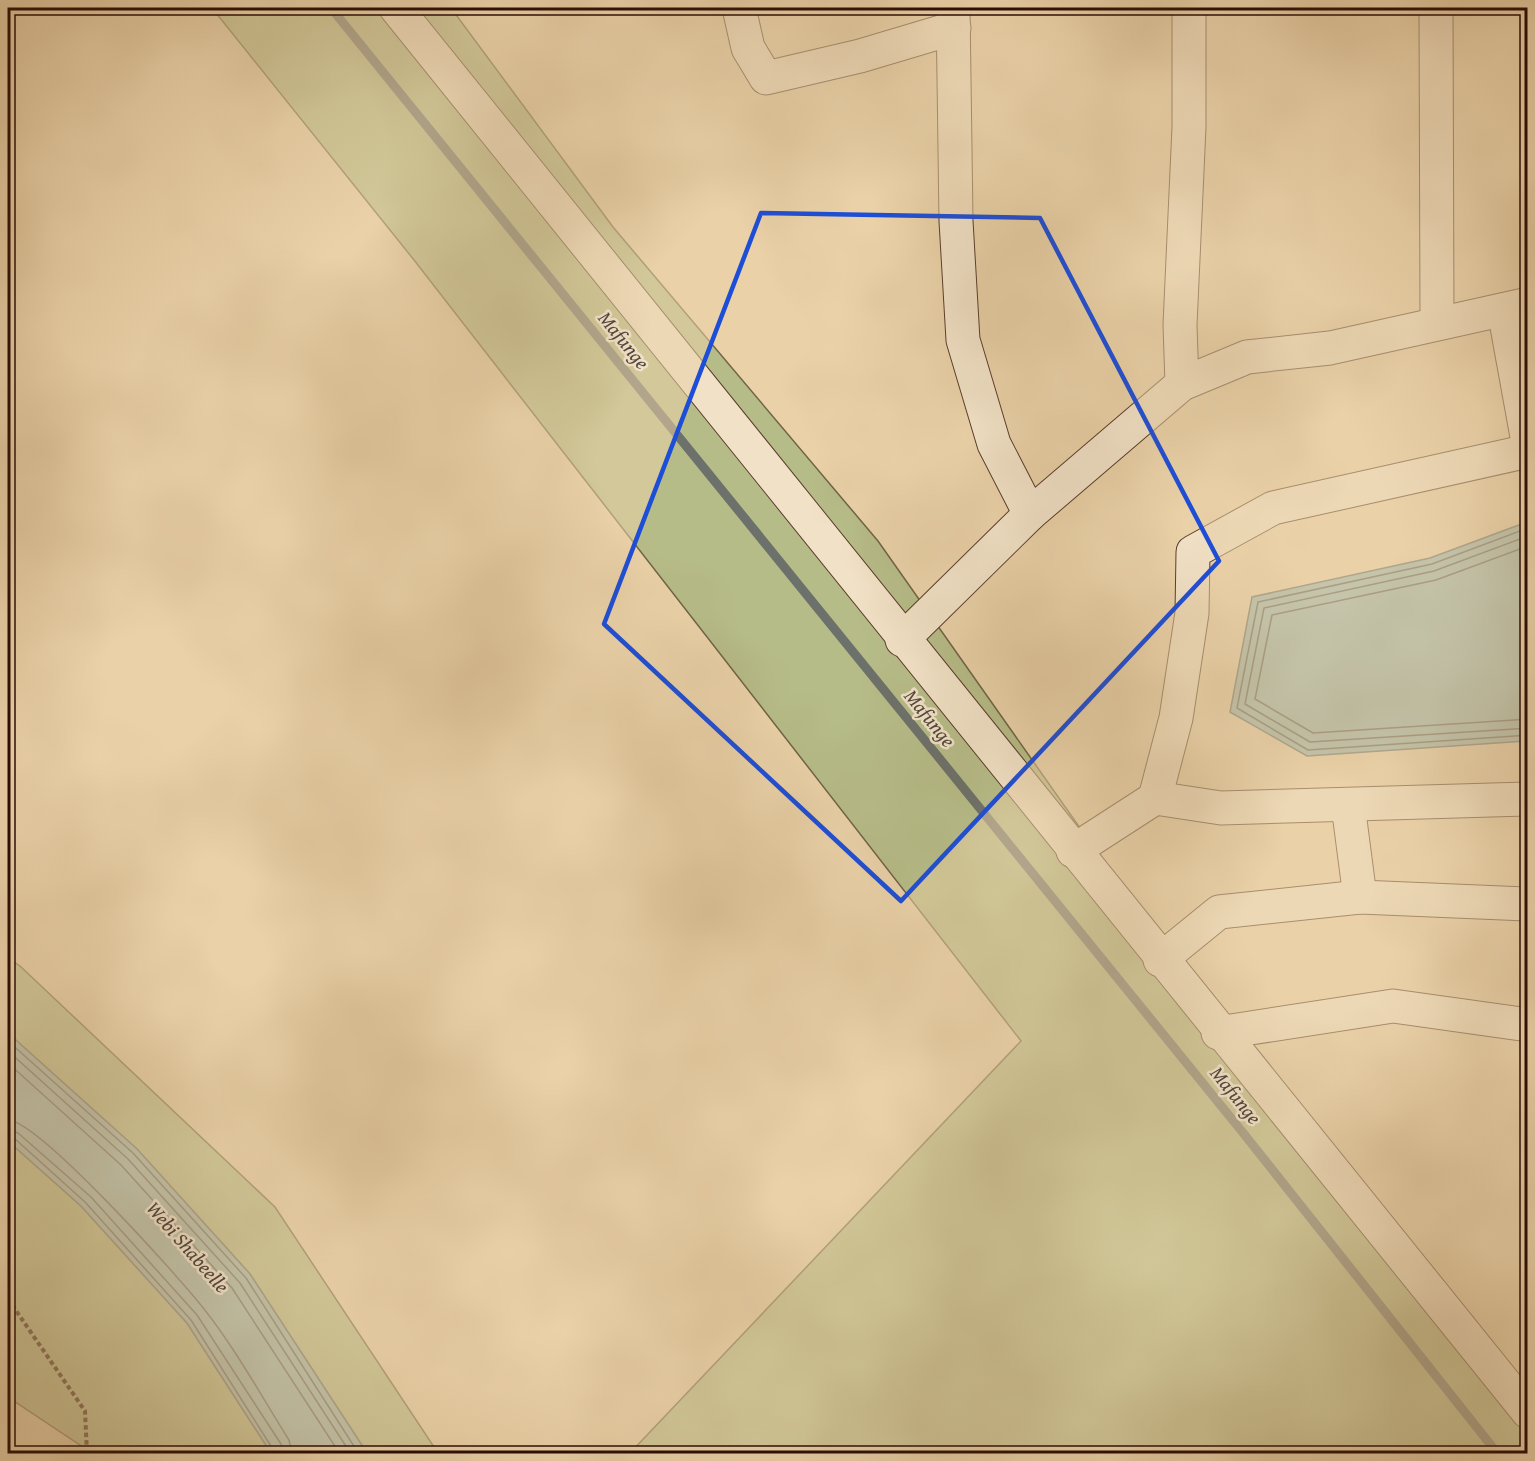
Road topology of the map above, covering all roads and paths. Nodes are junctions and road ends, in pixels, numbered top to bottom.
1 (396, 8) edge
2 (739, 8) edge
3 (1189, 8) edge
4 (1436, 8) edge
5 (954, 18) edge
6 (1516, 307) edge
7 (1437, 322) junction
8 (1182, 384) junction
9 (1527, 442) edge
10 (1527, 451) edge
11 (1030, 514) junction
12 (902, 640) junction
13 (1155, 798) junction
14 (1527, 799) edge
15 (1348, 805) junction
16 (1073, 851) junction
17 (1360, 897) junction
18 (1527, 904) edge
19 (1160, 960) junction
20 (1527, 1025) edge
21 (1218, 1033) junction
22 (8, 1299) edge
23 (1527, 1412) edge
24 (87, 1454) edge

1 - 12 street
2 - 5 street
3 - 8 street
4 - 7 street
5 - 11 street
6 - 7 street
6 - 9 street
7 - 8 street
8 - 11 street
10 - 13 street
11 - 12 street
12 - 16 street
13 - 15 street
13 - 16 street
14 - 15 street
15 - 17 street
16 - 19 street
17 - 18 street
17 - 19 street
19 - 21 street
20 - 21 street
21 - 23 street
22 - 24 path

